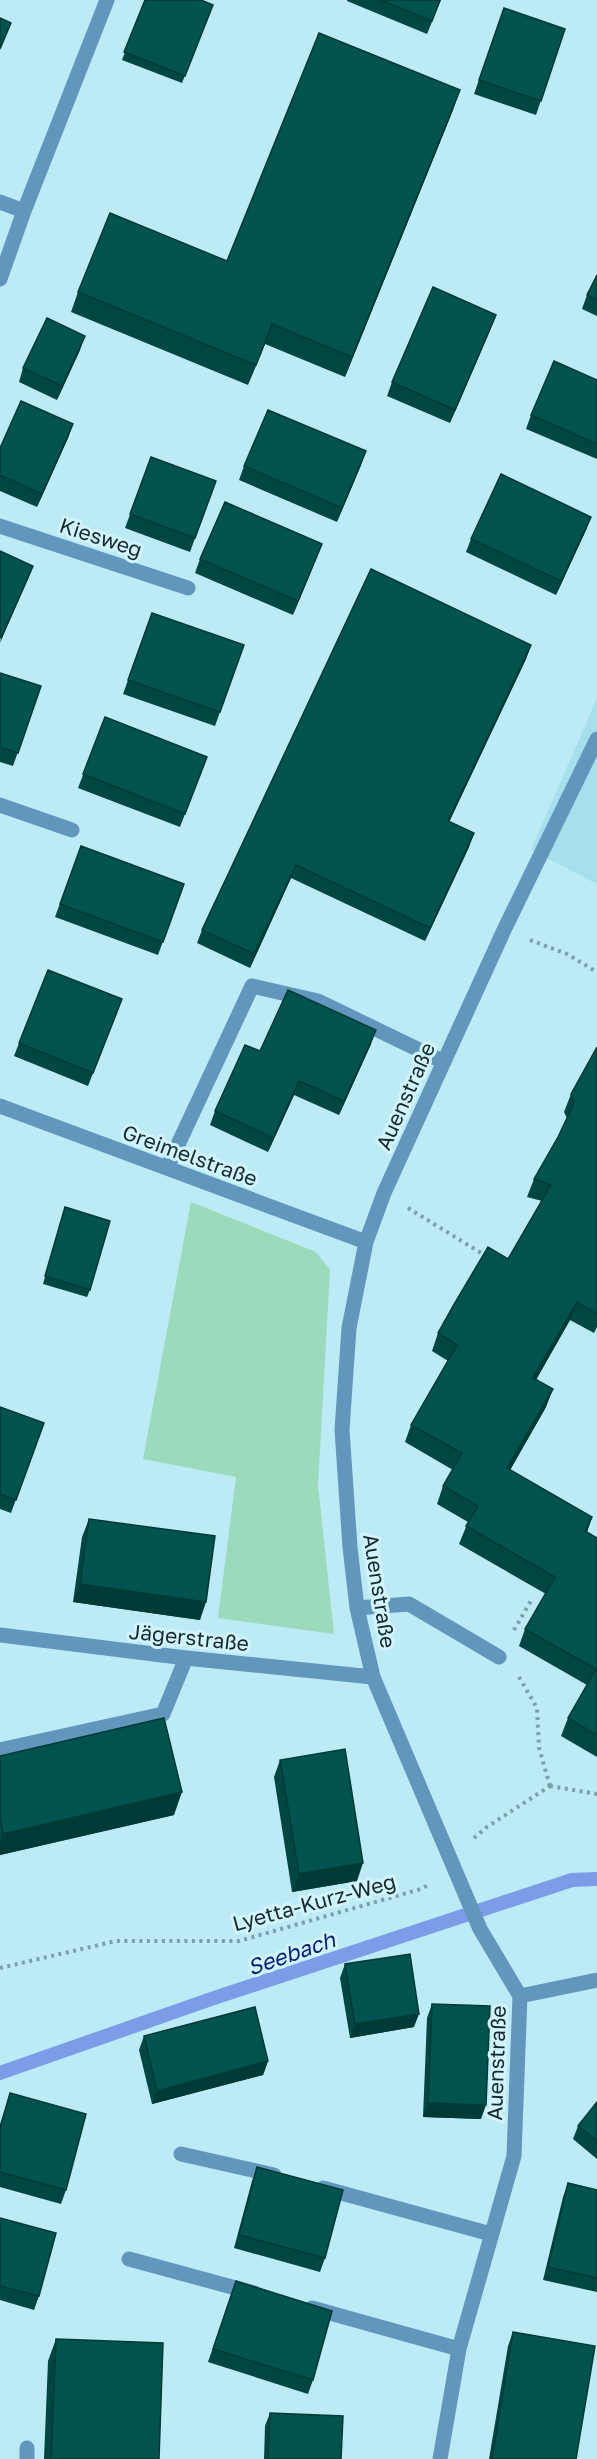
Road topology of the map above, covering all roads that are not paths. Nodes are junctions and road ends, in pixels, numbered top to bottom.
1 (107, 0) edge
2 (0, 202) edge
3 (24, 211) junction
4 (0, 279) edge
5 (0, 526) edge
6 (188, 588) dead end
7 (597, 739) edge
8 (0, 805) edge
9 (72, 830) dead end
10 (444, 1062) junction
11 (0, 1106) edge
12 (167, 1168) junction
13 (366, 1242) junction
14 (357, 1608) junction
15 (0, 1635) edge
16 (499, 1657) road end
17 (186, 1658) junction
18 (373, 1677) junction
19 (0, 1750) edge
20 (597, 1980) edge
21 (520, 1996) junction
22 (181, 2154) dead end
23 (287, 2178) edge
24 (309, 2184) edge
25 (491, 2234) junction
26 (129, 2259) dead end
27 (266, 2296) edge
28 (300, 2305) edge
29 (459, 2349) junction
30 (440, 2459) edge

1 - 3 street
2 - 3 street
3 - 4 street
5 - 6 street, Kiesweg
7 - 10 street, Auenstraße
8 - 9 street
10 - 12 street
10 - 13 street, Auenstraße
11 - 12 street, Greimelstraße
12 - 13 street, Greimelstraße
13 - 14 street, Auenstraße
14 - 16 street
14 - 18 street, Auenstraße
15 - 17 street, Jägerstraße
17 - 18 street, Jägerstraße
17 - 19 street
18 - 21 street, Auenstraße
20 - 21 street
21 - 25 street, Auenstraße
22 - 23 street
24 - 25 street
25 - 29 street, Auenstraße
26 - 27 street
28 - 29 street
29 - 30 street, Auenstraße

